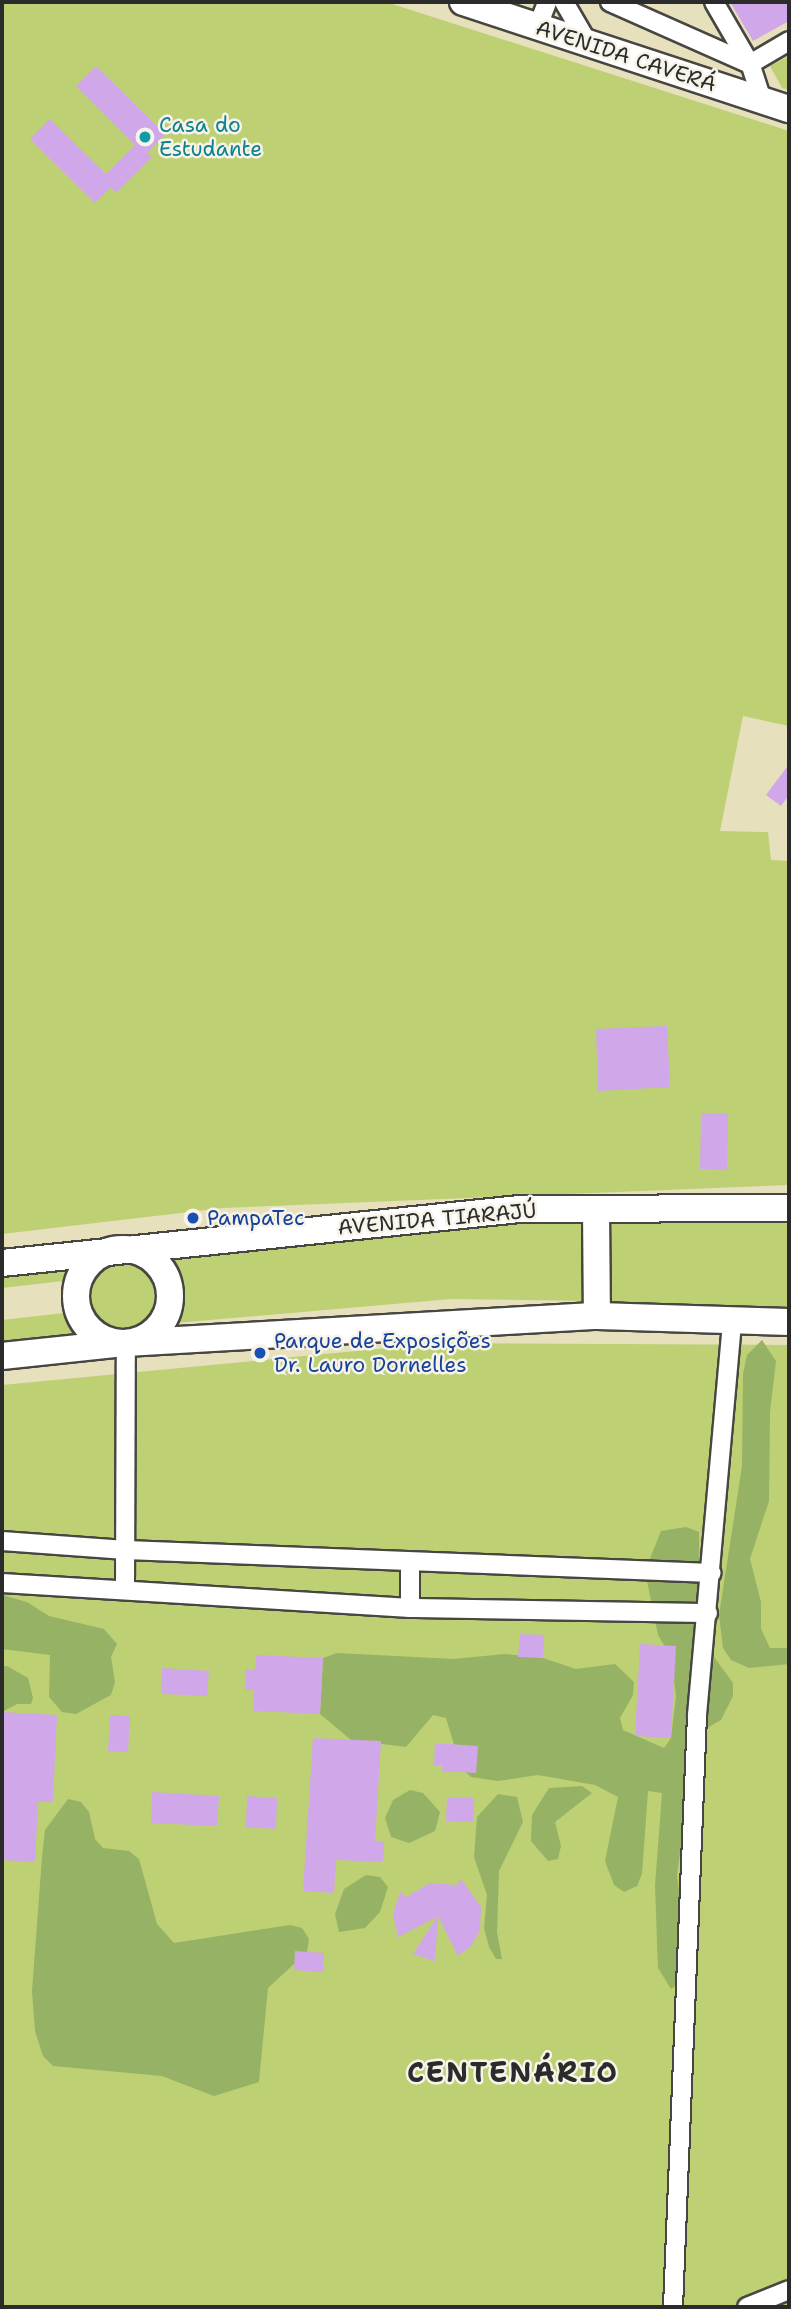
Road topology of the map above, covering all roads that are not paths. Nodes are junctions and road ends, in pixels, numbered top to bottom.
1 (463, 2) edge
2 (564, 2) edge
3 (610, 2) edge
4 (714, 2) edge
5 (542, 14) edge
6 (789, 41) edge
7 (588, 43) junction
8 (750, 64) junction
9 (762, 100) junction
10 (789, 110) edge
11 (789, 1208) edge
12 (596, 1209) junction
13 (121, 1249) junction
14 (2, 1263) edge
15 (597, 1315) junction
16 (732, 1321) junction
17 (789, 1322) edge
18 (126, 1343) junction
19 (2, 1356) edge
20 (2, 1541) edge
21 (127, 1550) junction
22 (410, 1562) junction
23 (712, 1573) junction
24 (2, 1583) edge
25 (125, 1587) junction
26 (410, 1608) junction
27 (708, 1613) junction
28 (789, 2290) edge
29 (673, 2307) edge
30 (747, 2307) edge

1 - 5 main road, AVENIDA CAVERÁ
2 - 7 street
3 - 8 street
4 - 8 street
5 - 7 main road, AVENIDA CAVERÁ
6 - 8 street
7 - 9 main road, AVENIDA CAVERÁ
8 - 9 street
9 - 10 main road, AVENIDA CAVERÁ
11 - 12 main road, AVENIDA TIARAJÚ
12 - 13 main road, AVENIDA TIARAJÚ
12 - 15 main road
13 - 14 main road, AVENIDA TIARAJÚ
13 - 18 main road
13 - 18 main road
15 - 16 main road
15 - 18 main road
16 - 17 main road
16 - 23 street
18 - 19 main road
18 - 21 street
20 - 21 street
21 - 22 street
21 - 25 street
22 - 23 street
22 - 26 street
23 - 27 street
24 - 25 street
25 - 26 street
26 - 27 street
27 - 29 street
28 - 30 street

